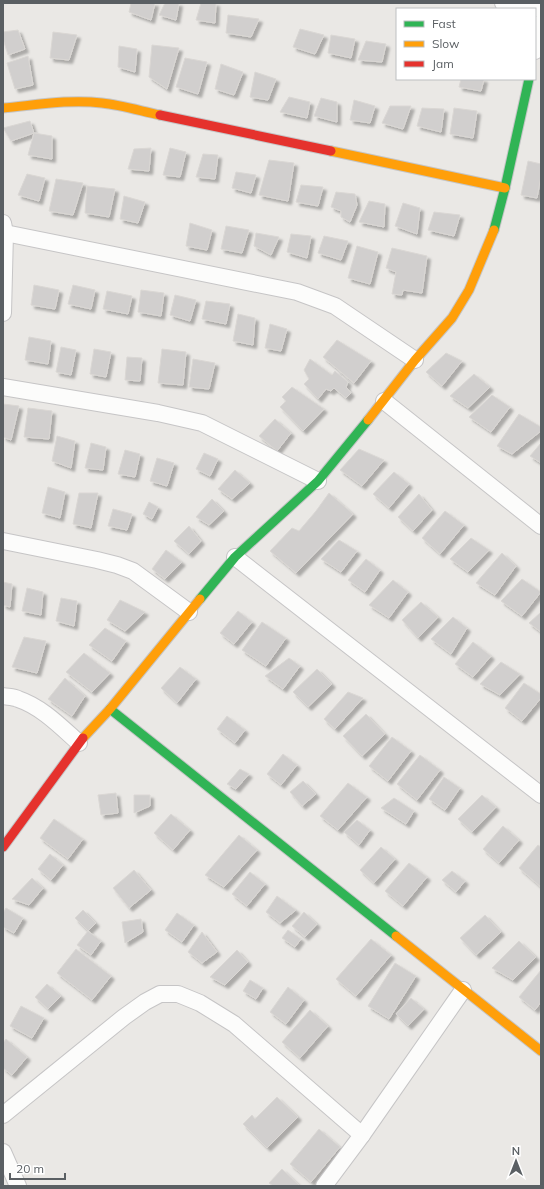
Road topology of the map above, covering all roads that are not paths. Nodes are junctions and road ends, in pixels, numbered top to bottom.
1 (503, 3) edge
2 (535, 8) edge
3 (541, 23) edge
4 (536, 46) edge
5 (529, 80) edge
6 (3, 108) edge
7 (505, 188) junction
8 (4, 228) edge
9 (3, 312) edge
10 (415, 360) junction
11 (3, 387) edge
12 (384, 401) junction
13 (318, 481) junction
14 (541, 526) edge
15 (3, 541) edge
16 (235, 557) junction
17 (190, 612) junction
18 (3, 696) edge
19 (110, 709) junction
20 (80, 743) junction
21 (541, 795) edge
22 (3, 847) edge
23 (463, 990) junction
24 (541, 1051) edge
25 (3, 1116) edge
26 (362, 1135) junction
27 (3, 1152) edge
28 (18, 1186) edge
29 (324, 1186) edge

1 - 2 street
3 - 4 street
5 - 7 street
6 - 7 street
7 - 10 street
8 - 9 street
8 - 10 street
10 - 12 street
11 - 13 street
12 - 13 street
12 - 14 street
13 - 16 street
15 - 17 street
16 - 17 street
16 - 21 street
17 - 19 street
18 - 20 street
19 - 20 street
19 - 23 street
20 - 22 street
23 - 24 street
23 - 26 street
25 - 26 street
26 - 29 street
27 - 28 street

